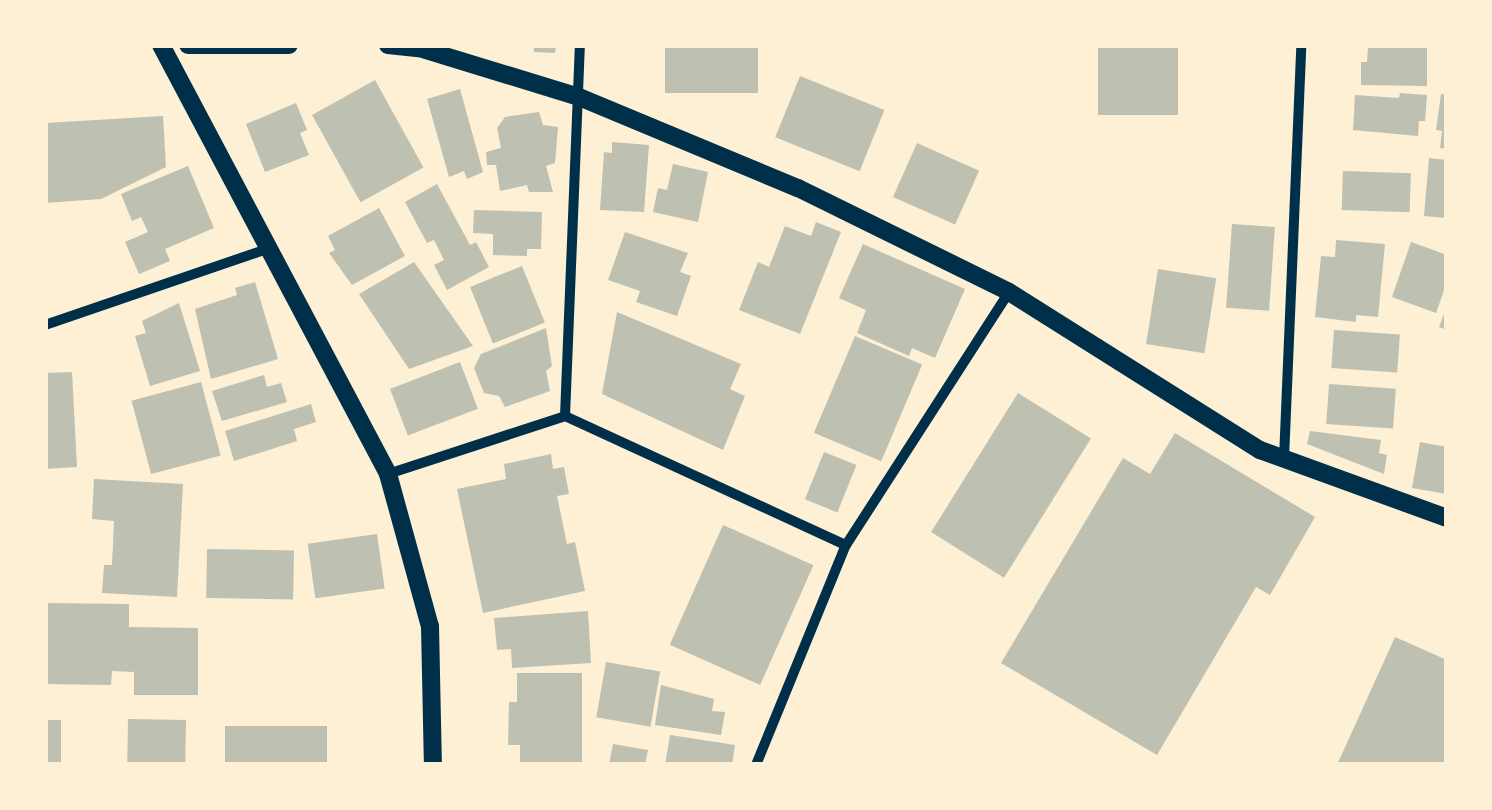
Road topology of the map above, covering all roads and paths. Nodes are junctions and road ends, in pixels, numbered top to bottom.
1 (161, 45) edge
2 (188, 45) edge
3 (289, 45) edge
4 (388, 45) edge
5 (580, 45) edge
6 (1301, 45) edge
7 (579, 96) junction
8 (268, 250) junction
9 (1009, 292) junction
10 (45, 325) edge
11 (565, 416) junction
12 (1284, 459) junction
13 (388, 474) junction
14 (1447, 518) edge
15 (846, 544) junction
16 (433, 765) edge
17 (756, 765) edge

1 - 8 street
2 - 3 street
4 - 7 street
5 - 7 street
6 - 12 street
7 - 9 street
7 - 11 street
8 - 10 street
8 - 13 street
9 - 12 street
9 - 15 street
11 - 13 street
11 - 15 street
12 - 14 street
13 - 16 street
15 - 17 street

